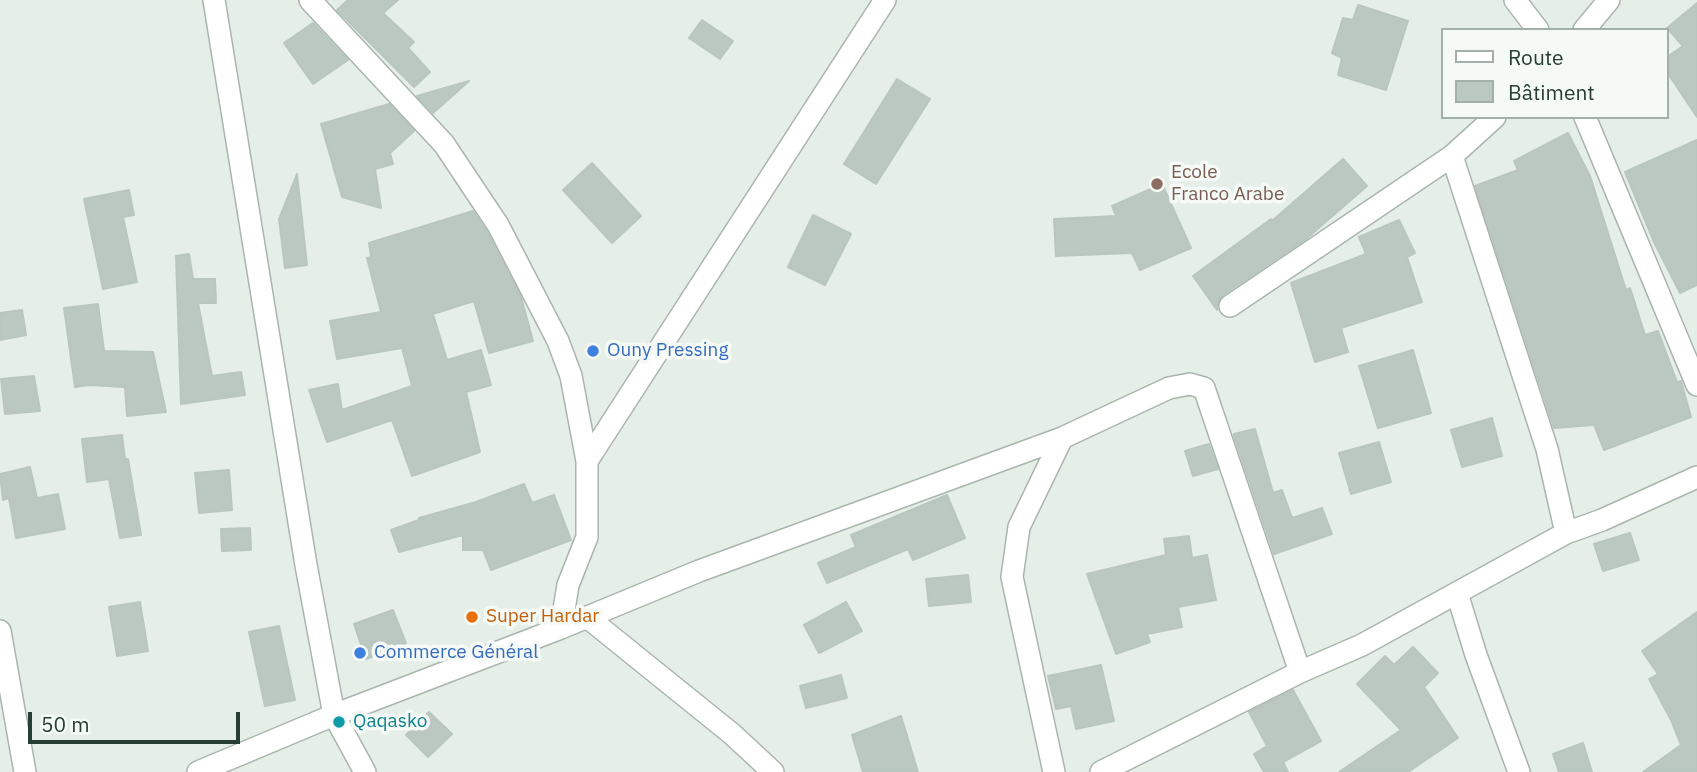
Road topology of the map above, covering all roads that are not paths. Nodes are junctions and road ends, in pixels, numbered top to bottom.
1 (214, 0) edge
2 (310, 0) edge
3 (885, 0) edge
4 (1515, 0) edge
5 (1609, 0) edge
6 (1536, 28) edge
7 (1586, 28) edge
8 (1493, 119) edge
9 (1586, 119) edge
10 (1452, 156) junction
11 (1230, 306) dead end
12 (1697, 385) edge
13 (1062, 438) junction
14 (587, 461) junction
15 (1697, 477) edge
16 (1566, 533) junction
17 (1457, 593) junction
18 (587, 617) junction
19 (561, 628) junction
20 (0, 631) edge
21 (1300, 672) junction
22 (334, 715) junction
23 (25, 772) edge
24 (198, 772) edge
25 (365, 772) edge
26 (773, 772) edge
27 (1054, 772) edge
28 (1101, 772) edge
29 (1519, 772) edge

1 - 22 street
2 - 14 street
3 - 14 street
4 - 6 street
5 - 7 street
8 - 10 street
9 - 12 street
10 - 11 street
10 - 16 street
13 - 18 street
13 - 21 street
13 - 27 street
14 - 19 street
15 - 16 street
16 - 17 street
17 - 21 street
17 - 29 street
18 - 19 street
18 - 26 street
19 - 22 street
20 - 23 street
21 - 28 street
22 - 24 street
22 - 25 street

